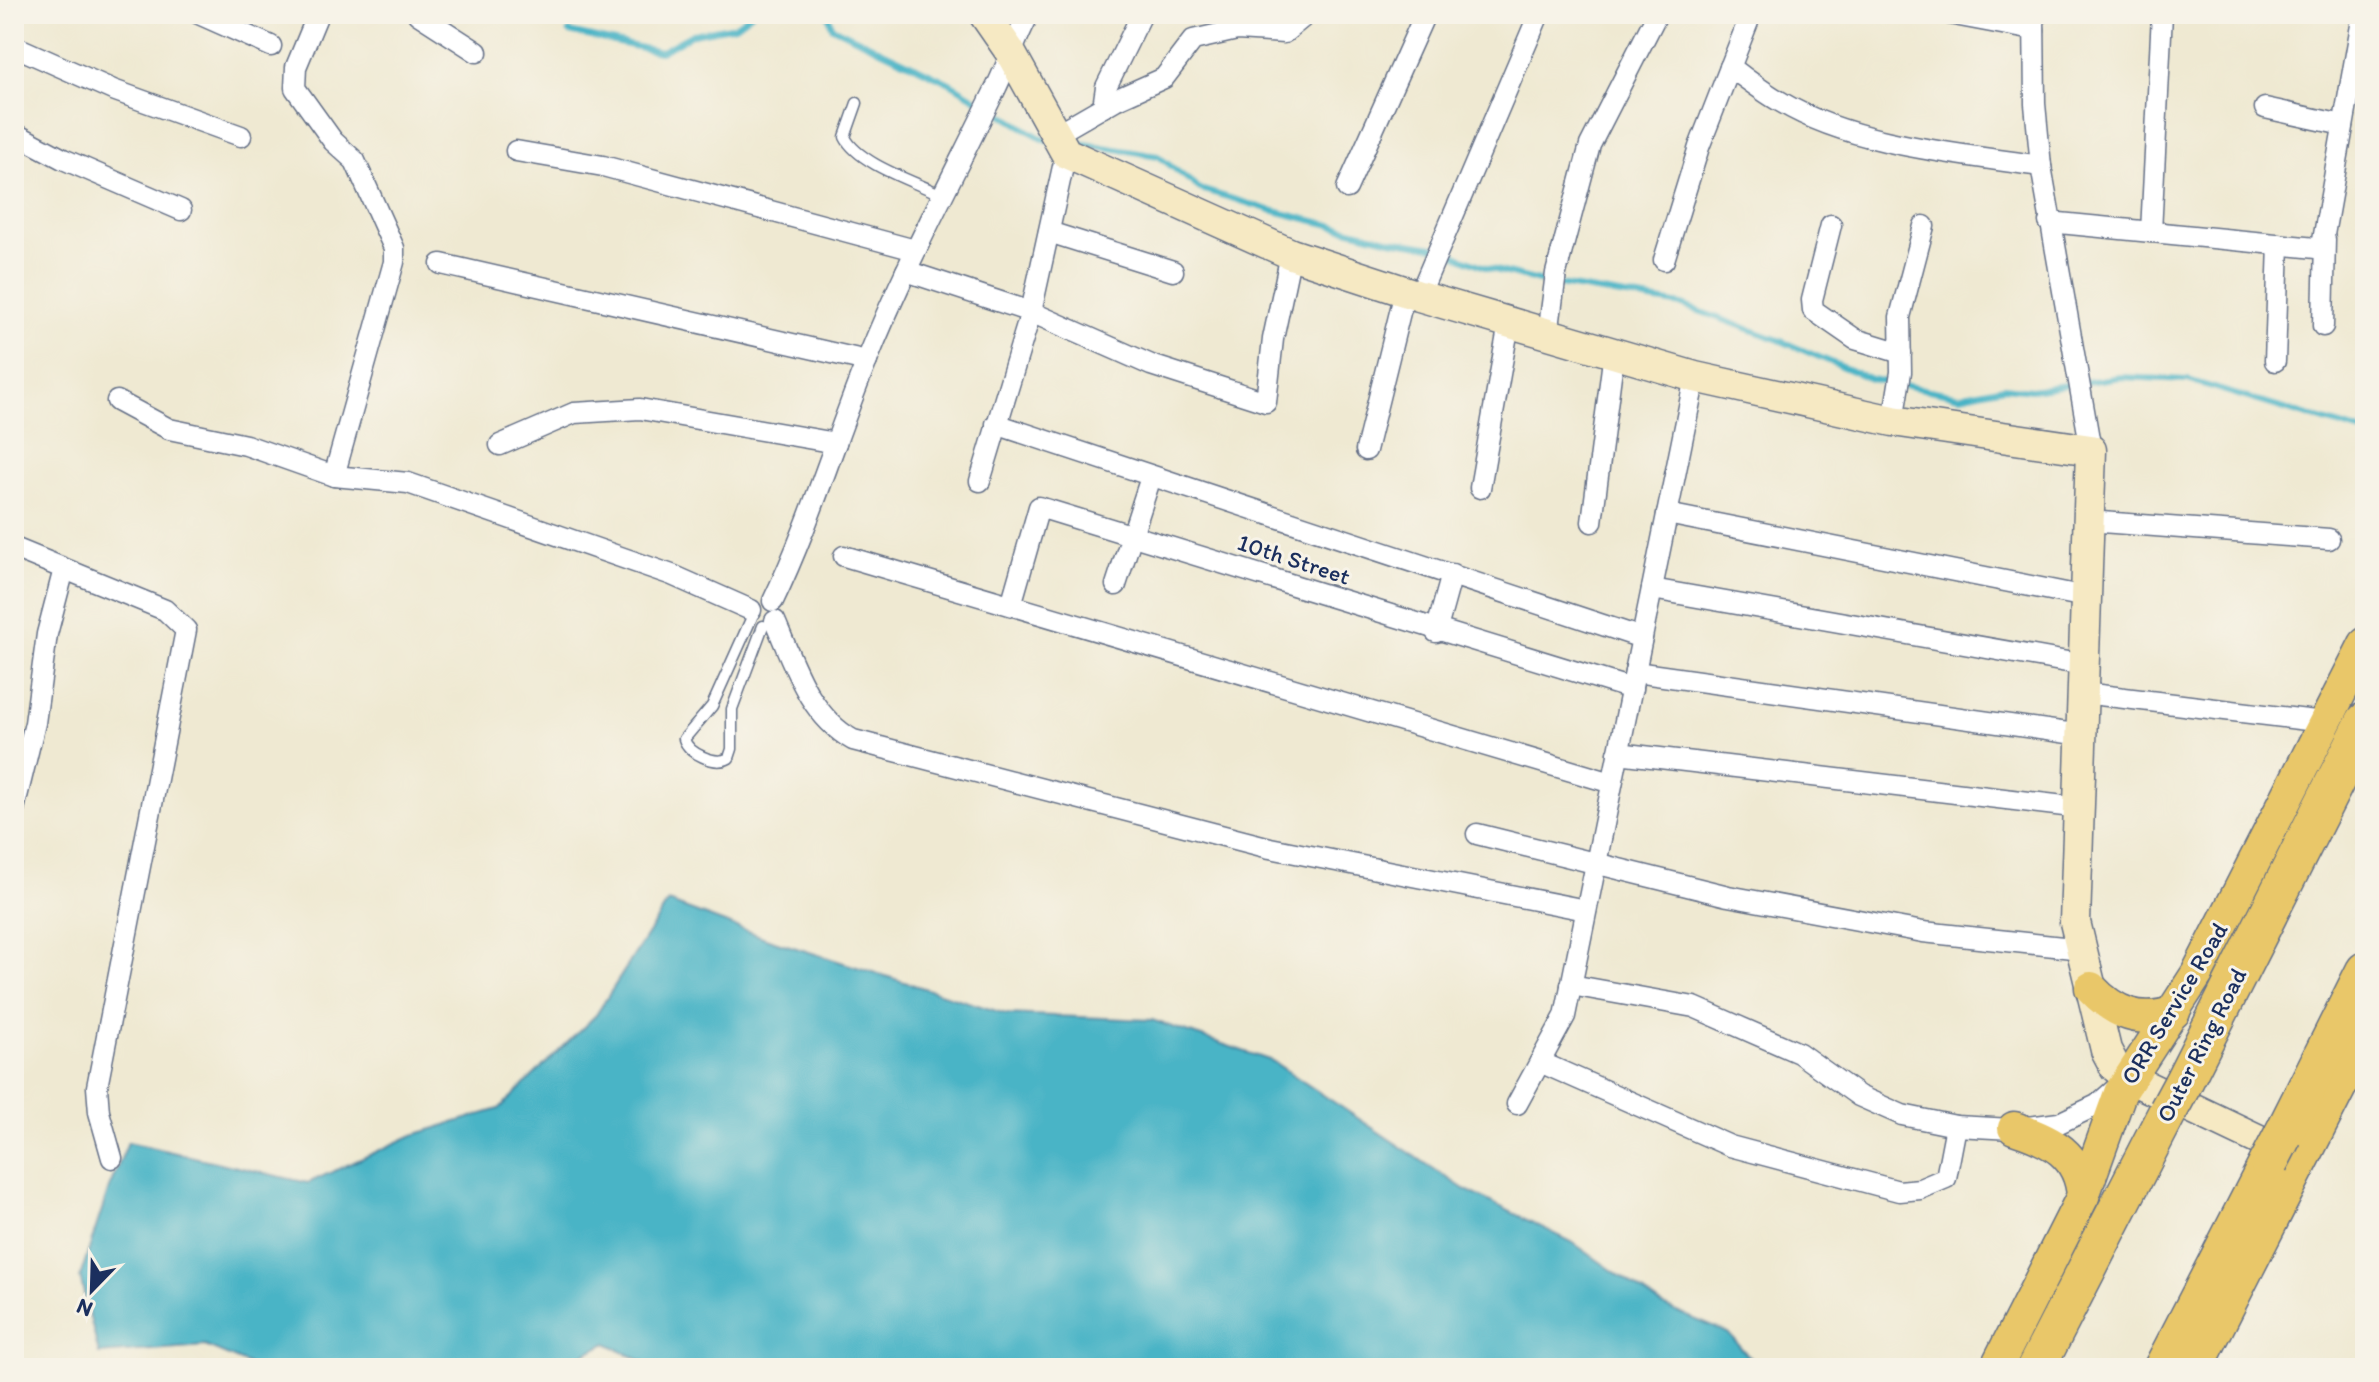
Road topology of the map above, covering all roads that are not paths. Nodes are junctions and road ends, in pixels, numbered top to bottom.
1 (199, 14) edge
2 (318, 14) edge
3 (418, 14) edge
4 (984, 14) edge
5 (1029, 14) edge
6 (1142, 14) edge
7 (1307, 14) edge
8 (1425, 14) edge
9 (1539, 14) edge
10 (1657, 14) edge
11 (1751, 14) edge
12 (1949, 14) edge
13 (2162, 14) edge
14 (2363, 14) edge
15 (2034, 22) edge
16 (14, 46) edge
17 (271, 46) dead end
18 (1009, 50) junction
19 (477, 52) dead end
20 (1730, 67) junction
21 (2359, 67) edge
22 (857, 103) dead end
23 (1103, 107) junction
24 (2265, 108) dead end
25 (2343, 125) junction
26 (14, 133) edge
27 (241, 136) dead end
28 (1060, 143) junction
29 (516, 151) dead end
30 (2041, 166) junction
31 (1347, 188) dead end
32 (942, 195) junction
33 (181, 210) dead end
34 (2049, 222) junction
35 (1831, 225) dead end
36 (1924, 226) dead end
37 (1049, 232) junction
38 (2151, 232) junction
39 (2325, 239) junction
40 (2279, 244) junction
41 (915, 250) junction
42 (1291, 254) junction
43 (1664, 260) dead end
44 (441, 264) dead end
45 (906, 271) junction
46 (1173, 271) dead end
47 (1412, 294) junction
48 (1031, 312) junction
49 (1509, 323) junction
50 (2323, 326) dead end
51 (1548, 335) junction
52 (1614, 352) junction
53 (867, 361) junction
54 (2275, 361) dead end
55 (1901, 363) junction
56 (1695, 377) junction
57 (117, 401) dead end
58 (1896, 408) junction
59 (996, 424) junction
60 (836, 443) junction
61 (500, 445) dead end
62 (1366, 450) dead end
63 (2091, 450) junction
64 (334, 476) junction
65 (1151, 477) junction
66 (980, 481) dead end
67 (1480, 488) dead end
68 (1667, 514) junction
69 (2088, 521) junction
70 (1592, 522) dead end
71 (1131, 533) junction
72 (2329, 539) dead end
73 (14, 548) edge
74 (844, 556) dead end
75 (64, 569) junction
76 (1452, 574) junction
77 (1116, 585) dead end
78 (1652, 589) junction
79 (2086, 597) junction
80 (1011, 605) junction
81 (763, 615) junction
82 (1436, 632) junction
83 (1642, 638) junction
84 (2365, 644) edge
85 (2084, 679) junction
86 (1633, 680) junction
87 (2324, 722) junction
88 (2365, 722) edge
89 (2082, 735) junction
90 (1618, 753) junction
91 (1612, 783) junction
92 (2081, 808) junction
93 (14, 809) edge
94 (1477, 834) dead end
95 (1596, 863) junction
96 (1586, 910) junction
97 (2082, 949) junction
98 (2365, 971) edge
99 (1571, 985) junction
100 (2091, 988) junction
101 (2174, 1012) junction
102 (2365, 1038) edge
103 (1540, 1062) junction
104 (2129, 1078) junction
105 (1517, 1104) dead end
106 (1956, 1126) junction
107 (2014, 1128) junction
108 (2285, 1153) junction
109 (112, 1158) dead end
110 (2083, 1196) junction
111 (1996, 1368) edge
112 (2036, 1368) edge
113 (2163, 1368) edge
114 (2197, 1368) edge

1 - 17 street
2 - 64 street
3 - 19 street
4 - 18 street
5 - 18 street
6 - 23 street
7 - 23 street
8 - 31 street
9 - 47 street
10 - 51 street
11 - 20 street
12 - 15 street
13 - 38 street
14 - 21 street
15 - 30 street
16 - 27 street
18 - 28 street
18 - 32 street
20 - 30 street
20 - 43 street
21 - 25 street
22 - 32 lane
23 - 28 street
24 - 25 street
25 - 39 street
26 - 33 street
28 - 37 street
28 - 42 street
29 - 41 street
30 - 34 street
32 - 41 street
34 - 38 street
34 - 63 street
35 - 55 street
36 - 55 street
37 - 46 street
37 - 48 street
38 - 40 street
39 - 40 street
39 - 50 street
40 - 54 street
41 - 45 street
42 - 47 street
42 - 48 street
44 - 53 street
45 - 48 street
45 - 53 street
47 - 49 street
47 - 62 street
48 - 59 street
49 - 51 street
49 - 67 street
51 - 52 street
52 - 56 street
52 - 70 street
53 - 60 street
55 - 58 street
56 - 58 street
56 - 68 street
57 - 64 street
58 - 63 street
59 - 65 street
59 - 66 street
60 - 61 street
60 - 81 street
63 - 69 street
64 - 81 street
65 - 71 street
65 - 76 street
68 - 78 street
68 - 79 street
69 - 72 street
69 - 79 street
71 - 77 street
71 - 80 street, 10th Street
71 - 82 street, 10th Street
73 - 75 street
74 - 80 street
75 - 93 street
75 - 109 street
76 - 82 street
76 - 83 street
78 - 83 street
78 - 85 street
79 - 85 street
80 - 91 street
81 - 81 lane
81 - 96 street
82 - 86 street, 10th Street
83 - 86 street
84 - 87 main road, ORR Service Road
85 - 87 street
85 - 89 street
86 - 89 street, 10th Street
86 - 90 street
87 - 101 main road, ORR Service Road
88 - 112 highway, Outer Ring Road
89 - 92 street
90 - 91 street
90 - 92 street
91 - 95 street
92 - 97 street
94 - 95 street
95 - 96 street
95 - 97 street
96 - 99 street
97 - 100 street
98 - 108 highway
99 - 103 street
99 - 106 street
100 - 101 main road
100 - 104 street
101 - 104 main road, ORR Service Road
102 - 108 main road
103 - 105 street
103 - 106 street
104 - 107 street
104 - 108 street
104 - 110 main road, ORR Service Road
106 - 107 street
107 - 110 main road
108 - 113 highway
108 - 114 main road
110 - 111 main road, ORR Service Road

